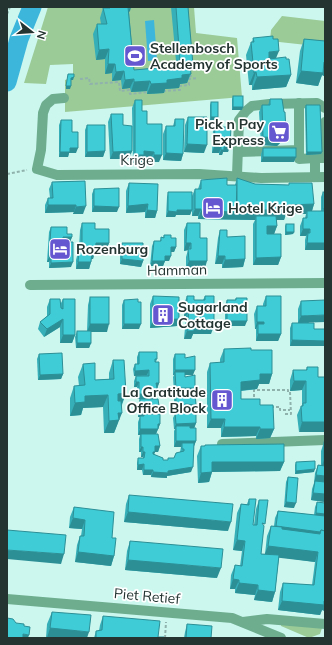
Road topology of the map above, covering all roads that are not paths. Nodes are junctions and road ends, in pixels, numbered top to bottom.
1 (64, 98) dead end
2 (299, 103) junction
3 (325, 108) edge
4 (324, 128) edge
5 (299, 150) junction
6 (239, 152) junction
7 (314, 158) junction
8 (237, 175) junction
9 (320, 177) edge
10 (325, 284) edge
11 (30, 286) dead end
12 (325, 440) edge
13 (222, 444) edge
14 (7, 599) edge
15 (243, 622) junction
16 (325, 624) edge
17 (280, 638) edge

1 - 8 street, Krige
2 - 3 street
2 - 5 street
2 - 6 street
4 - 7 street
5 - 6 street
5 - 7 street
6 - 8 street
7 - 9 street
8 - 9 street, Krige
10 - 11 street, Hamman
12 - 13 street
14 - 15 street, Piet Retief
15 - 16 street
15 - 17 street, Piet Retief

